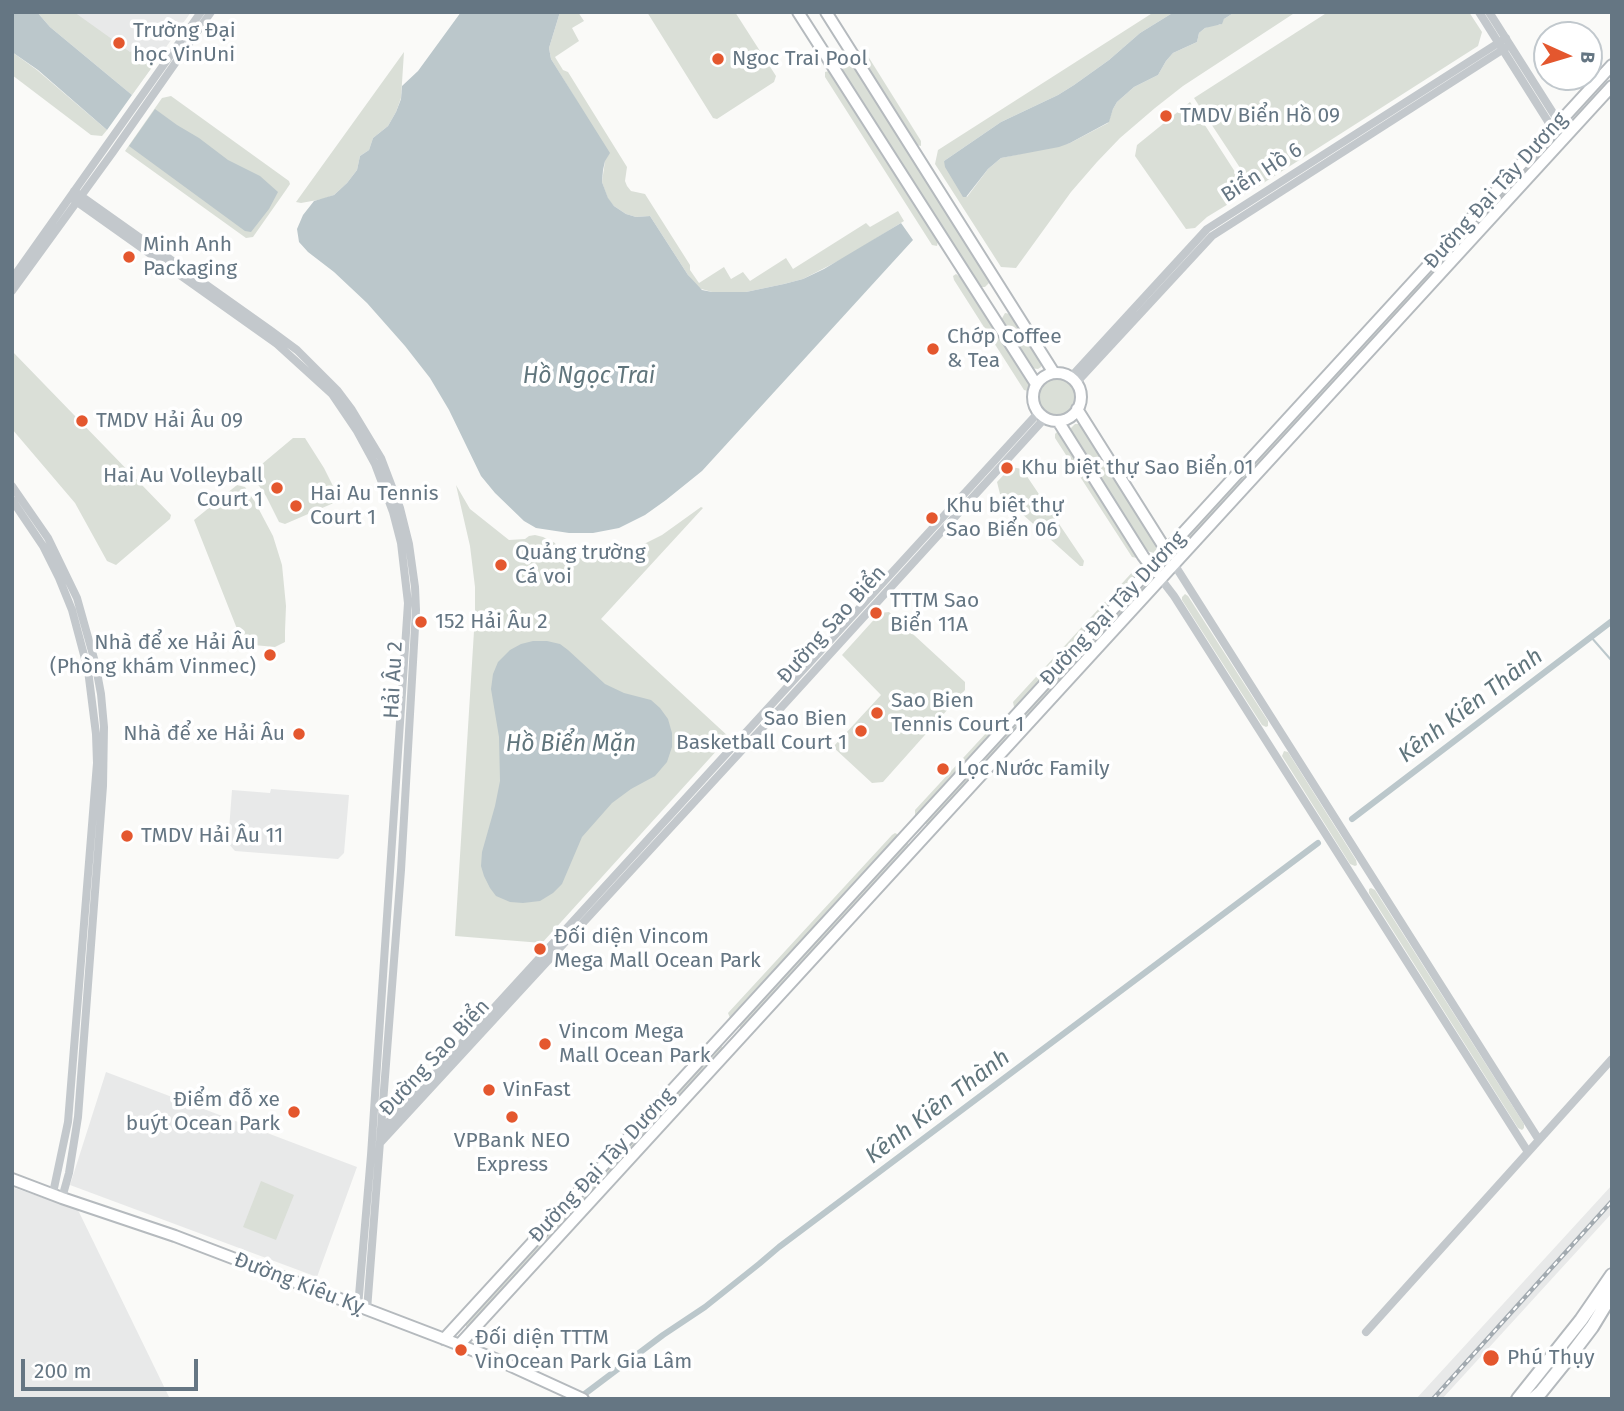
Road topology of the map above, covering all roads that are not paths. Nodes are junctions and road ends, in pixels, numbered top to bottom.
1 (201, 12) edge
2 (211, 12) edge
3 (798, 12) edge
4 (826, 12) edge
5 (1479, 12) edge
6 (1489, 12) edge
7 (1504, 44) junction
8 (1612, 65) edge
9 (1612, 86) edge
10 (1556, 126) junction
11 (1564, 138) junction
12 (76, 197) junction
13 (12, 279) edge
14 (12, 291) edge
15 (1054, 373) junction
16 (1073, 381) junction
17 (1036, 384) junction
18 (1077, 409) junction
19 (1041, 415) junction
20 (1058, 421) junction
21 (12, 485) edge
22 (12, 500) edge
23 (1166, 551) junction
24 (1174, 564) junction
25 (1152, 567) junction
26 (1161, 579) junction
27 (1281, 733) junction
28 (1267, 742) junction
29 (1370, 873) junction
30 (1356, 881) junction
31 (452, 1059) junction
32 (1612, 1059) edge
33 (382, 1129) junction
34 (372, 1135) junction
35 (1539, 1140) junction
36 (380, 1143) junction
37 (1528, 1152) junction
38 (12, 1179) edge
39 (58, 1196) junction
40 (1612, 1275) edge
41 (1612, 1294) edge
42 (363, 1309) junction
43 (1366, 1332) dead end
44 (444, 1339) junction
45 (459, 1345) junction
46 (578, 1396) edge
47 (1518, 1399) edge
48 (1534, 1399) edge

1 - 12 street
2 - 12 street
3 - 17 main road
4 - 15 main road
5 - 7 street
6 - 7 street
7 - 10 street
7 - 16 street, Biển Hồ 6
8 - 10 main road, Đường Đại Tây Dương
9 - 11 main road, Đường Đại Tây Dương
10 - 11 street
10 - 23 main road, Đường Đại Tây Dương
11 - 24 main road, Đường Đại Tây Dương
12 - 13 street
12 - 14 street
12 - 33 street, Hải Âu 2
12 - 34 street, Hải Âu 2
15 - 16 main road
15 - 17 main road
16 - 18 main road
17 - 19 main road
18 - 20 main road
18 - 23 main road
19 - 20 main road
19 - 31 street, Đường Sao Biển
20 - 25 main road
21 - 39 street
22 - 39 street
23 - 24 main road
23 - 25 main road, Đường Đại Tây Dương
24 - 26 main road, Đường Đại Tây Dương
24 - 27 street
25 - 26 main road
25 - 44 main road, Đường Đại Tây Dương
26 - 28 street
26 - 45 main road, Đường Đại Tây Dương
27 - 28 street
27 - 29 street
28 - 30 street
29 - 30 street
29 - 35 street
30 - 37 street
31 - 33 street, Đường Sao Biển
31 - 36 street, Đường Sao Biển
32 - 35 street
33 - 34 street, Đường Sao Biển
33 - 36 street, Hải Âu 2
34 - 36 street, Đường Sao Biển
34 - 42 street, Hải Âu 2
35 - 37 street
36 - 42 street, Hải Âu 2
37 - 43 street
38 - 39 main road, Đường Kiêu Kỵ
39 - 42 main road, Đường Kiêu Kỵ
40 - 47 highway
41 - 48 highway
42 - 44 main road, Đường Kiêu Kỵ
44 - 45 main road, Đường Kiêu Kỵ
45 - 46 main road, Đường Kiêu Kỵ

